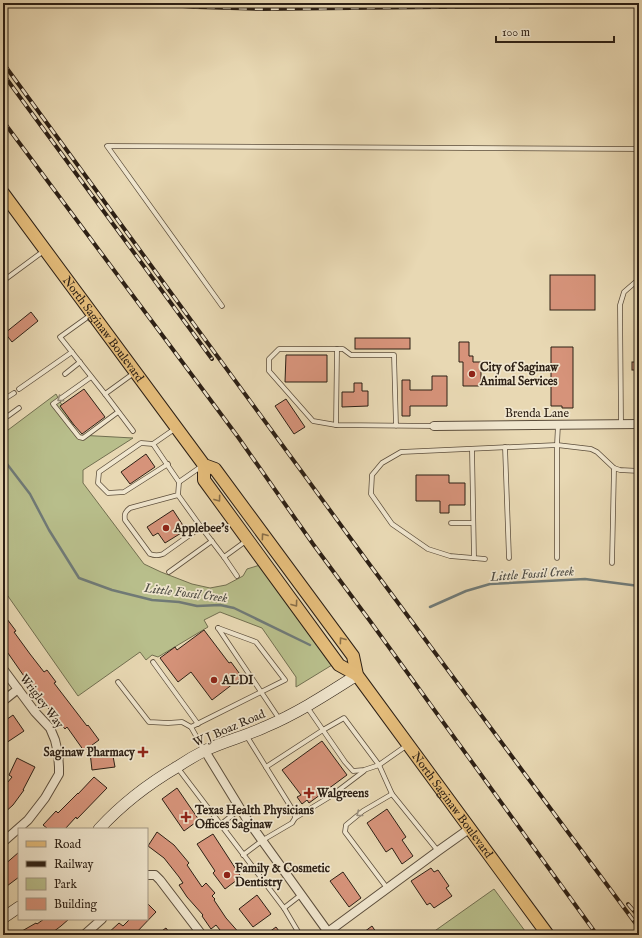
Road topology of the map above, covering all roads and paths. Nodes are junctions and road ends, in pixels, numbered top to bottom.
1 (639, 149) edge
2 (3, 193) edge
3 (45, 250) junction
4 (639, 279) edge
5 (3, 281) edge
6 (222, 306) dead end
7 (92, 314) junction
8 (337, 349) junction
9 (72, 352) junction
10 (80, 362) junction
11 (135, 372) junction
12 (65, 374) dead end
13 (91, 376) junction
14 (20, 389) dead end
15 (14, 393) dead end
16 (105, 394) junction
17 (3, 400) edge
18 (19, 408) dead end
19 (118, 412) junction
20 (3, 415) edge
21 (621, 424) junction
22 (639, 424) edge
23 (336, 425) junction
24 (558, 425) junction
25 (396, 426) junction
26 (434, 426) joint
27 (177, 428) junction
28 (133, 431) dead end
29 (153, 444) junction
30 (557, 445) junction
31 (505, 447) junction
32 (472, 449) junction
33 (168, 464) junction
34 (204, 465) junction
35 (614, 468) junction
36 (639, 471) edge
37 (179, 482) junction
38 (178, 495) junction
39 (451, 523) dead end
40 (473, 523) junction
41 (202, 527) junction
42 (248, 540) junction
43 (212, 541) junction
44 (224, 558) junction
45 (474, 558) junction
46 (486, 558) dead end
47 (509, 558) dead end
48 (557, 558) dead end
49 (612, 563) dead end
50 (169, 572) dead end
51 (237, 576) dead end
52 (153, 662) dead end
53 (3, 669) edge
54 (358, 675) junction
55 (118, 682) dead end
56 (18, 689) junction
57 (262, 692) junction
58 (3, 701) edge
59 (307, 706) junction
60 (280, 720) junction
61 (198, 724) junction
62 (191, 727) junction
63 (323, 730) junction
64 (246, 735) junction
65 (408, 744) junction
66 (204, 751) junction
67 (379, 765) junction
68 (177, 767) junction
69 (266, 768) junction
70 (364, 770) junction
71 (392, 794) junction
72 (241, 809) junction
73 (295, 818) junction
74 (220, 825) junction
75 (19, 828) edge
76 (100, 828) edge
77 (470, 828) junction
78 (18, 829) edge
79 (263, 840) junction
80 (3, 842) edge
81 (438, 851) junction
82 (243, 855) junction
83 (148, 874) edge
84 (387, 888) junction
85 (302, 894) junction
86 (18, 908) edge
87 (284, 908) junction
88 (3, 918) edge
89 (101, 920) edge
90 (326, 934) edge
91 (84, 935) edge
92 (202, 935) edge
93 (300, 935) edge
94 (548, 935) edge

1 - 6 lane
2 - 3 main road, North Saginaw Boulevard
3 - 5 lane
3 - 7 main road, North Saginaw Boulevard
4 - 21 lane
7 - 9 lane
7 - 11 main road, North Saginaw Boulevard
8 - 23 lane
8 - 23 lane
8 - 25 lane
9 - 10 lane
9 - 14 lane
10 - 12 lane
10 - 13 lane
11 - 16 lane
11 - 27 main road, North Saginaw Boulevard
13 - 16 lane
13 -> 19 lane
15 - 17 lane
16 - 19 lane
18 - 20 lane
19 - 28 lane
21 - 22 street, Brenda Lane
21 - 24 street, Brenda Lane
23 - 25 lane
24 - 26 street, Brenda Lane
24 - 30 lane
25 - 26 lane
27 - 29 lane
27 - 34 main road, North Saginaw Boulevard
29 - 33 lane
29 - 33 lane
30 - 31 lane
30 - 35 lane
30 - 48 lane
31 - 32 lane
31 - 47 lane
32 - 40 lane
32 - 45 lane
33 - 37 lane
34 - 37 lane
34 -> 42 main road, North Saginaw Boulevard
54 -> 34 main road, North Saginaw Boulevard
35 - 36 lane
35 - 49 lane
37 - 38 lane
38 - 41 lane
38 - 41 lane
39 - 40 lane
40 - 45 lane
41 - 43 lane
42 - 44 lane
42 -> 54 main road, North Saginaw Boulevard
43 - 44 lane
43 - 50 lane
44 - 51 lane
45 - 46 lane
52 - 61 lane
53 - 56 street, Wrigley Way
54 - 59 main road, W J Boaz Road
54 - 65 main road, North Saginaw Boulevard
55 - 62 lane
56 - 58 street
56 - 75 street, Wrigley Way
57 - 57 lane
57 - 60 lane
57 - 61 lane
59 - 60 main road, W J Boaz Road
59 - 63 lane
60 - 64 main road, W J Boaz Road
61 - 62 lane
62 - 66 lane
63 - 67 lane
63 - 69 lane
63 - 70 lane
64 - 66 main road, W J Boaz Road
64 - 69 lane
65 - 67 lane
65 - 77 main road, North Saginaw Boulevard
66 - 68 main road, W J Boaz Road
66 - 72 street
67 - 70 lane
67 - 71 lane
68 - 74 lane
68 - 76 main road, W J Boaz Road
69 - 73 lane
70 - 73 lane
71 - 81 lane
71 -> 84 lane
72 - 74 lane
72 - 79 street
73 - 79 lane
74 - 82 lane
77 - 81 street
77 - 94 main road, North Saginaw Boulevard
78 - 80 street, Wrigley Way
79 - 82 lane
79 - 85 street
81 - 84 street
82 - 87 lane
83 - 92 street
84 - 90 street
85 - 87 lane
85 - 90 street
86 - 88 main road
87 - 93 lane
89 - 91 street

